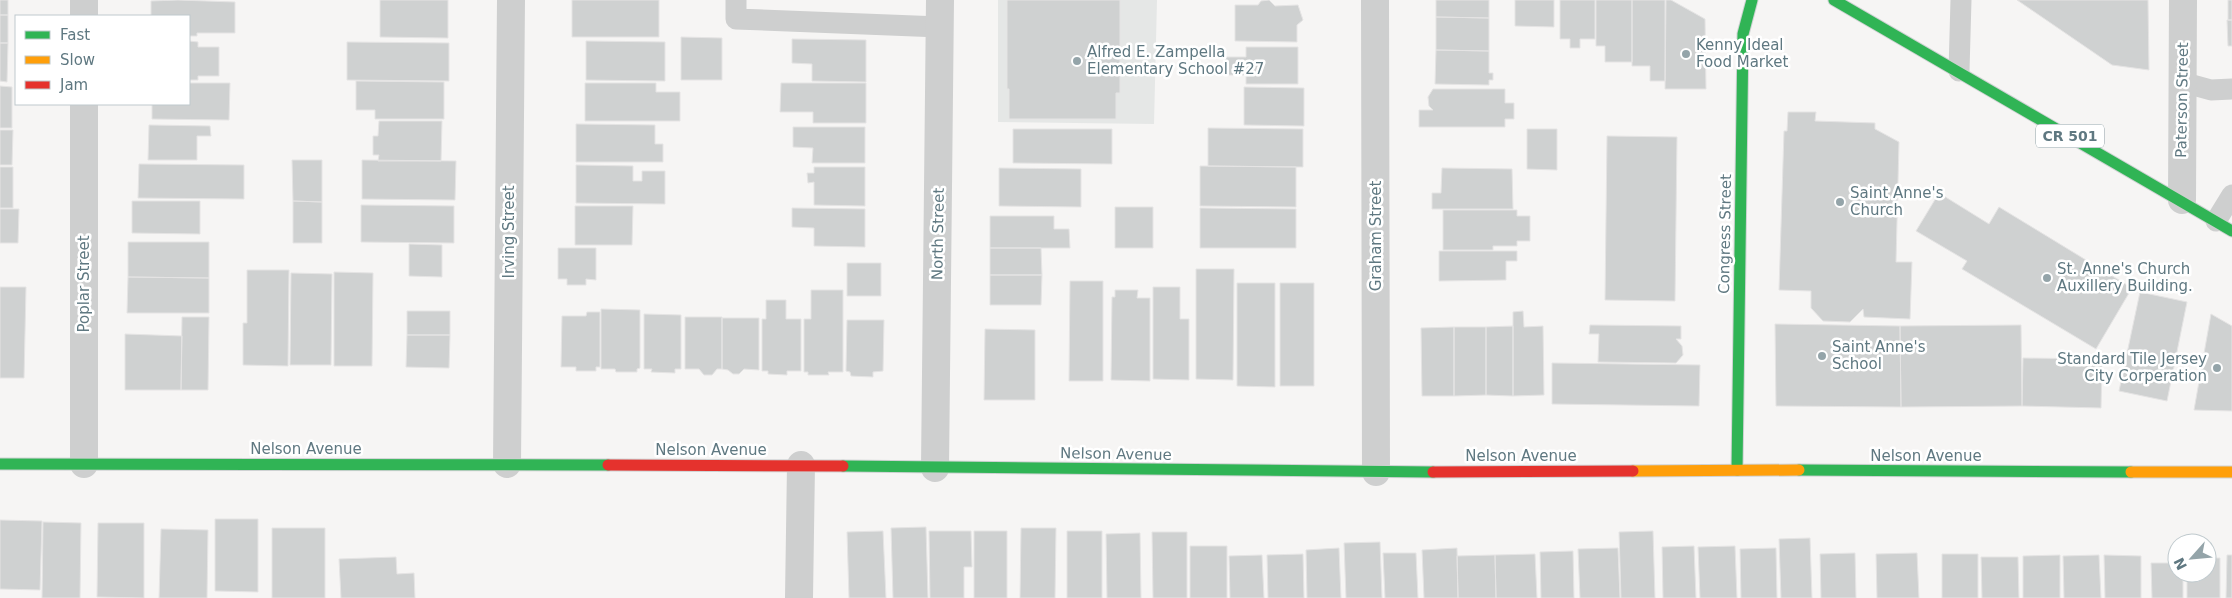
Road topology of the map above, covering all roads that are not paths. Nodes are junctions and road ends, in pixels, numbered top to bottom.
1 (84, 0) edge
2 (511, 0) edge
3 (736, 0) edge
4 (940, 0) edge
5 (1375, 0) edge
6 (1752, 0) edge
7 (1834, 0) edge
8 (1961, 0) edge
9 (2184, 0) edge
10 (84, 15) edge
11 (940, 27) junction
12 (1959, 71) junction
13 (2182, 82) junction
14 (2232, 89) edge
15 (84, 105) edge
16 (2232, 195) edge
17 (2182, 200) junction
18 (2224, 226) edge
19 (0, 464) edge
20 (84, 464) junction
21 (507, 464) junction
22 (801, 465) junction
23 (934, 468) junction
24 (1737, 470) junction
25 (1376, 472) junction
26 (2232, 472) edge
27 (799, 598) edge

1 - 10 street
2 - 21 street, Irving Street
3 - 11 lane
4 - 11 street, North Street
5 - 25 street, Graham Street
6 - 24 street, Congress Street
7 - 12 street, CR 501
8 - 12 lane
9 - 13 street, Paterson Street
11 - 23 street, North Street
12 - 17 street, CR 501
13 - 14 lane
13 - 17 street, Paterson Street
15 - 20 street, Poplar Street
16 - 18 lane
17 - 18 street, CR 501
19 - 20 street, Nelson Avenue
20 - 21 street, Nelson Avenue
21 - 22 street, Nelson Avenue
22 - 23 street, Nelson Avenue
22 - 27 street
23 - 25 street, Nelson Avenue
24 - 25 street, Nelson Avenue
24 - 26 street, Nelson Avenue

